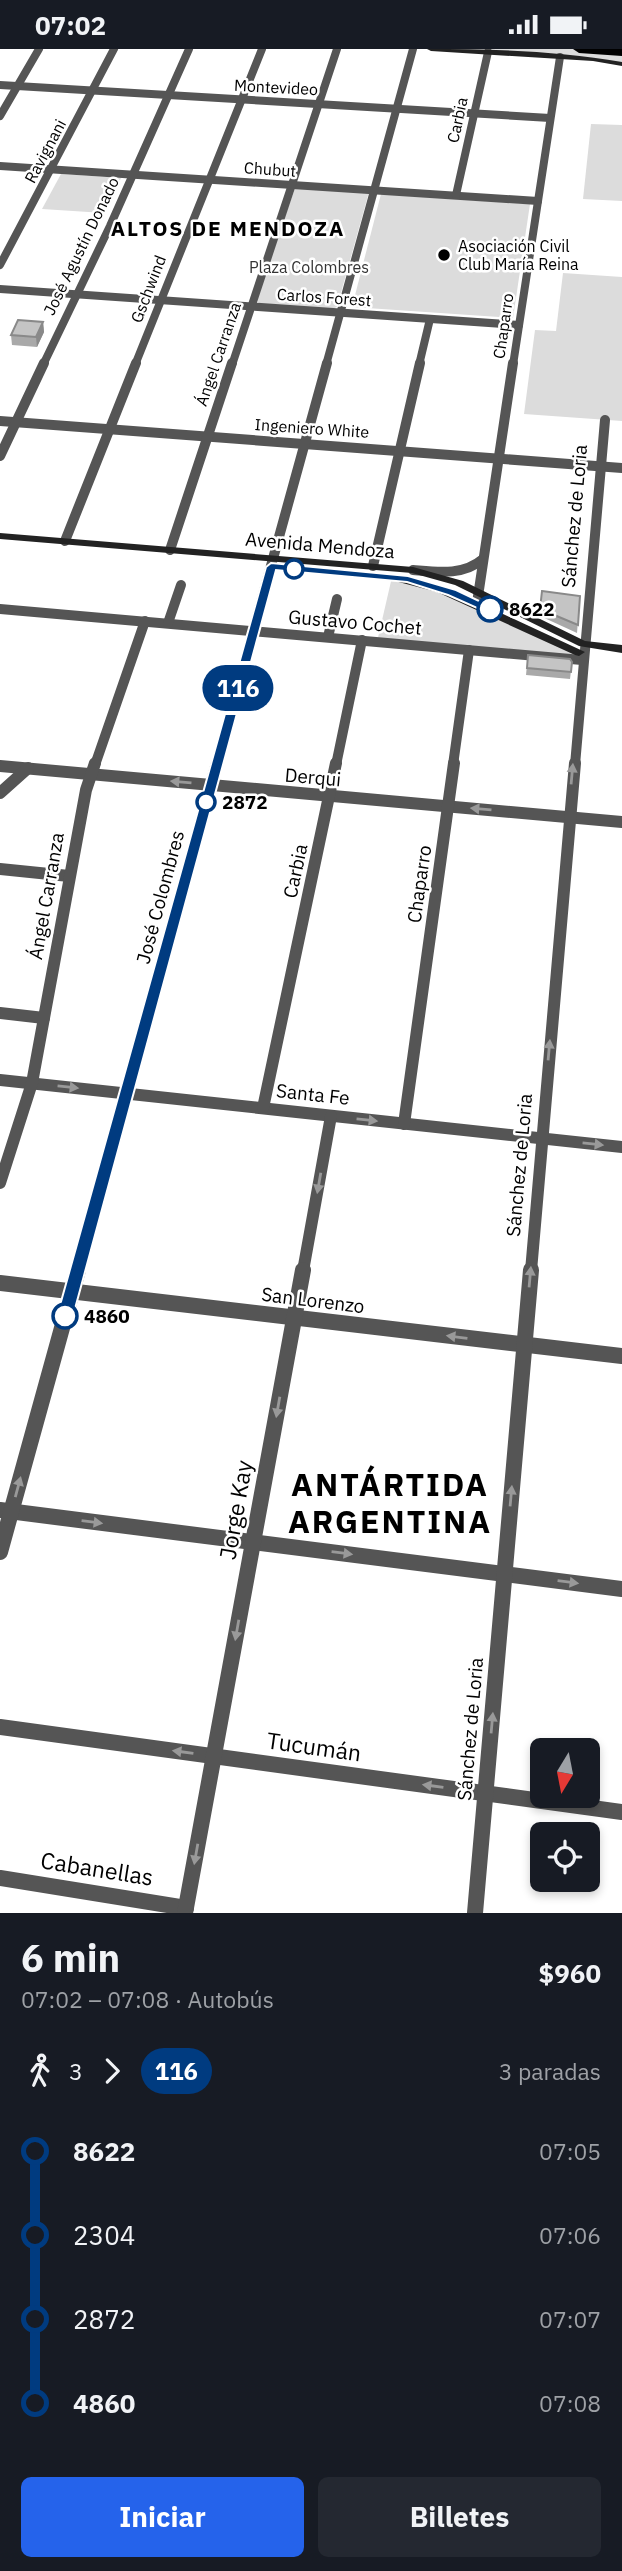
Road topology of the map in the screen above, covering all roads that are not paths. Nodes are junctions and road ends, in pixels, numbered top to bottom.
1 (39, 49) edge
2 (114, 49) edge
3 (189, 49) edge
4 (262, 49) edge
5 (337, 49) edge
6 (413, 49) edge
7 (431, 49) edge
8 (579, 49) edge
9 (488, 52) junction
10 (622, 52) edge
11 (560, 57) junction
12 (622, 64) edge
13 (0, 85) edge
14 (17, 86) junction
15 (92, 91) junction
16 (169, 95) junction
17 (241, 99) junction
18 (319, 104) junction
19 (397, 109) junction
20 (474, 113) junction
21 (0, 116) edge
22 (550, 118) junction
23 (0, 166) edge
24 (51, 169) junction
25 (133, 174) junction
26 (208, 179) junction
27 (293, 184) junction
28 (373, 189) junction
29 (456, 195) junction
30 (538, 201) junction
31 (0, 265) edge
32 (0, 289) edge
33 (75, 294) junction
34 (161, 300) junction
35 (252, 306) junction
36 (341, 313) junction
37 (430, 319) junction
38 (519, 325) junction
39 (605, 420) dead end
40 (0, 421) edge
41 (15, 422) junction
42 (110, 429) junction
43 (208, 436) junction
44 (304, 443) junction
45 (400, 451) junction
46 (0, 456) edge
47 (499, 459) junction
48 (600, 466) junction
49 (622, 468) edge
50 (0, 536) edge
51 (65, 541) junction
52 (0, 544) edge
53 (170, 550) junction
54 (484, 559) junction
55 (272, 563) junction
56 (373, 566) junction
57 (413, 570) junction
58 (181, 585) dead end
59 (477, 598) junction
60 (337, 599) dead end
61 (0, 610) edge
62 (145, 621) junction
63 (168, 623) junction
64 (253, 631) junction
65 (328, 637) junction
66 (362, 640) junction
67 (622, 649) edge
68 (469, 650) junction
69 (583, 652) junction
70 (622, 657) edge
71 (0, 766) edge
72 (28, 768) junction
73 (92, 774) junction
74 (211, 785) junction
75 (0, 793) edge
76 (329, 796) junction
77 (447, 806) junction
78 (569, 817) junction
79 (622, 822) edge
80 (0, 869) edge
81 (69, 876) junction
82 (0, 1013) edge
83 (44, 1018) junction
84 (0, 1080) edge
85 (32, 1083) junction
86 (126, 1093) junction
87 (263, 1108) junction
88 (331, 1116) junction
89 (404, 1124) junction
90 (542, 1139) junction
91 (622, 1147) edge
92 (1, 1179) edge
93 (0, 1283) edge
94 (72, 1291) junction
95 (294, 1318) junction
96 (524, 1345) junction
97 (622, 1356) edge
98 (6, 1511) edge
99 (253, 1542) junction
100 (0, 1552) edge
101 (505, 1574) junction
102 (622, 1588) edge
103 (0, 1727) edge
104 (214, 1756) junction
105 (486, 1793) junction
106 (622, 1812) edge
107 (0, 1878) edge
108 (185, 1910) edge
109 (475, 1913) edge

1 - 14 street
2 - 15 street, Ravignani
3 - 16 street, José Agustín Donado
4 - 17 street, Gschwind
5 - 18 street, Ángel Carranza
6 - 19 street, José Colombres
7 - 9 main road
8 - 10 highway
9 - 11 main road
9 - 20 street, Carbia
11 - 12 main road
11 - 22 street, Chaparro
13 - 14 street, Montevideo
14 - 15 street, Montevideo
14 - 21 street
15 - 16 street, Montevideo
15 - 24 street, Ravignani
16 - 17 street, Montevideo
16 - 25 street, José Agustín Donado
17 - 18 street, Montevideo
17 - 26 street, Gschwind
18 - 19 street, Montevideo
18 - 27 street, Ángel Carranza
19 - 20 street, Montevideo
19 - 28 street, José Colombres
20 - 22 street, Montevideo
20 - 29 street, Carbia
22 - 30 street, Chaparro
23 - 24 street, Chubut
24 - 25 street, Chubut
24 - 31 street, Ravignani
25 - 26 street, Chubut
25 - 33 street, José Agustín Donado
26 - 27 street, Chubut
26 - 34 street, Gschwind
27 - 28 street, Chubut
27 - 35 street, Ángel Carranza
28 - 29 street, Chubut
28 - 36 street, José Colombres
29 - 30 street, Chubut
30 - 38 street, Chaparro
32 - 33 street, Carlos Forest
33 - 34 street, Carlos Forest
33 - 41 street, José Agustín Donado
34 - 35 street, Carlos Forest
34 - 42 street, Gschwind
35 - 36 street, Carlos Forest
35 - 43 street, Ángel Carranza
36 - 37 street, Carlos Forest
36 - 44 street, José Colombres
37 - 38 street, Carlos Forest
37 - 45 street
38 - 47 street, Chaparro
39 - 48 street, Sánchez de Loria
40 - 41 street, Ingeniero White
41 - 42 street, Ingeniero White
41 - 46 street, José Agustín Donado
42 - 43 street, Ingeniero White
42 - 51 street, Gschwind
43 - 44 street, Ingeniero White
43 - 53 street, Ángel Carranza
44 - 45 street, Ingeniero White
44 - 55 street, José Colombres
45 - 47 street, Ingeniero White
45 - 56 street
47 - 48 street, Ingeniero White
47 - 54 street, Chaparro
48 - 49 street, Ingeniero White
48 - 69 street, Sánchez de Loria
50 - 51 main road, Avenida Mendoza
51 - 53 main road, Avenida Mendoza
52 - 55 main road, Avenida Mendoza
53 - 55 main road, Avenida Mendoza
54 - 57 street
54 - 59 street, Chaparro
55 - 56 main road, Avenida Mendoza
55 - 59 main road, Avenida Mendoza
55 - 64 street, José Colombres
56 - 57 main road, Avenida Mendoza
57 - 59 main road, Avenida Mendoza
58 - 63 street
59 - 69 main road, Avenida Mendoza
60 - 65 street
61 - 62 street, Gustavo Cochet
62 - 63 street, Gustavo Cochet
62 - 73 street, Ángel Carranza
63 - 64 street, Gustavo Cochet
64 - 65 street, Gustavo Cochet
64 - 74 street, José Colombres
65 - 66 street, Gustavo Cochet
66 - 68 street, Gustavo Cochet
66 - 76 street, Carbia
67 - 69 main road, Avenida Mendoza
68 - 69 street, Gustavo Cochet
68 - 77 street, Chaparro
69 - 70 main road, Avenida Mendoza
78 -> 69 street, Sánchez de Loria
71 - 72 street, Derqui
72 - 73 street, Derqui
72 - 75 street
74 -> 73 street, Derqui
73 - 81 street, Ángel Carranza
74 - 76 street, Derqui
74 - 86 street, José Colombres
76 - 77 street, Derqui
76 - 87 street, Carbia
78 -> 77 street, Derqui
77 - 89 street, Chaparro
78 - 79 street, Derqui
90 -> 78 street, Sánchez de Loria
80 - 81 street
81 - 83 street, Ángel Carranza
82 - 83 street
83 - 85 street, Ángel Carranza
84 - 85 street, Santa Fe
85 -> 86 street, Santa Fe
85 - 92 street, Ángel Carranza
86 - 87 street, Santa Fe
86 - 94 street, José Colombres
87 - 88 street, Santa Fe
88 -> 89 street, Santa Fe
88 -> 95 street, Jorge Kay
89 - 90 street, Santa Fe
90 -> 91 street, Santa Fe
96 -> 90 street, Sánchez de Loria
93 - 94 street, San Lorenzo
94 - 95 street, San Lorenzo
98 -> 94 street, José Colombres
96 -> 95 street, San Lorenzo
95 -> 99 street, Jorge Kay
96 - 97 street, San Lorenzo
101 -> 96 street, Sánchez de Loria
98 -> 99 street
98 - 100 street, José Colombres
99 -> 101 street
99 -> 104 street, Jorge Kay
101 -> 102 street
105 -> 101 street, Sánchez de Loria
104 -> 103 street, Tucumán
105 -> 104 street, Tucumán
104 -> 108 street, Jorge Kay
105 - 106 street, Tucumán
105 - 109 street, Sánchez de Loria
107 - 108 street, Cabanellas

